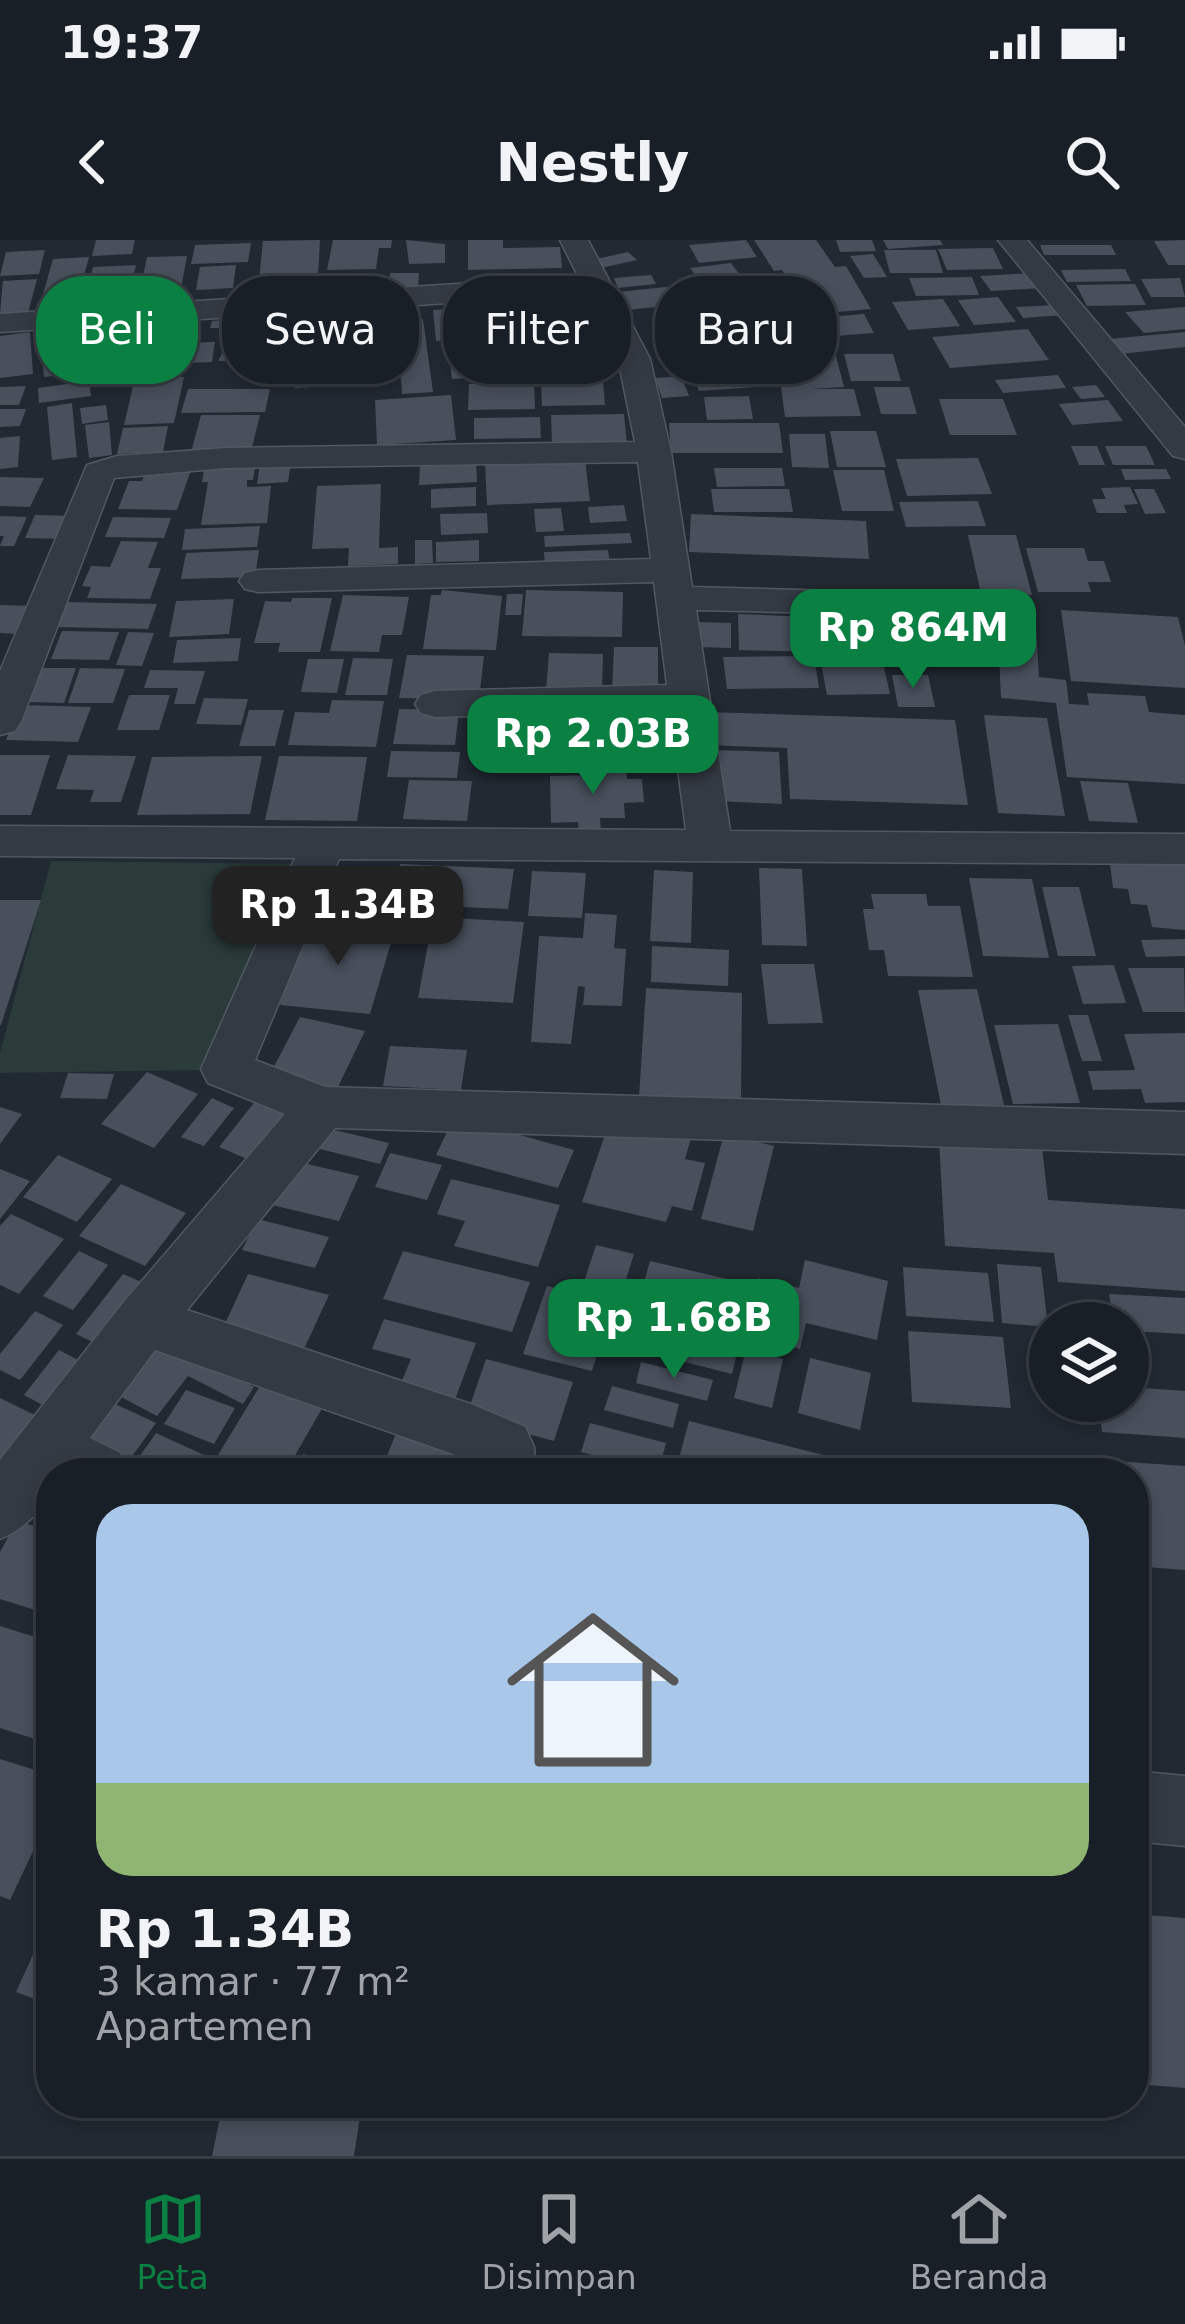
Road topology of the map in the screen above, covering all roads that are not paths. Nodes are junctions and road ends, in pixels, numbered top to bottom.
1 (574, 240) edge
2 (1012, 240) edge
3 (591, 276) edge
4 (443, 294) edge
5 (0, 323) edge
6 (631, 353) edge
7 (1185, 449) edge
8 (654, 452) junction
9 (258, 581) dead end
10 (672, 584) junction
11 (912, 604) dead end
12 (688, 697) junction
13 (435, 704) dead end
14 (0, 722) edge
15 (0, 841) edge
16 (324, 842) junction
17 (710, 844) junction
18 (1185, 849) edge
19 (322, 1108) junction
20 (1185, 1132) edge
21 (143, 1321) junction
22 (73, 1458) edge
23 (504, 1458) edge
24 (36, 1484) edge
25 (0, 1509) edge
26 (1149, 1807) edge
27 (1185, 1811) edge

1 - 3 street
2 - 7 street
4 - 5 street
6 - 8 street
8 - 10 street
8 - 14 street
9 - 10 street
10 - 11 street
10 - 12 street
12 - 13 street
12 - 17 street
15 - 16 street
16 - 17 street
16 - 19 street
17 - 18 street
19 - 20 street
19 - 21 street
21 - 22 street
21 - 23 street
24 - 25 street
26 - 27 street

